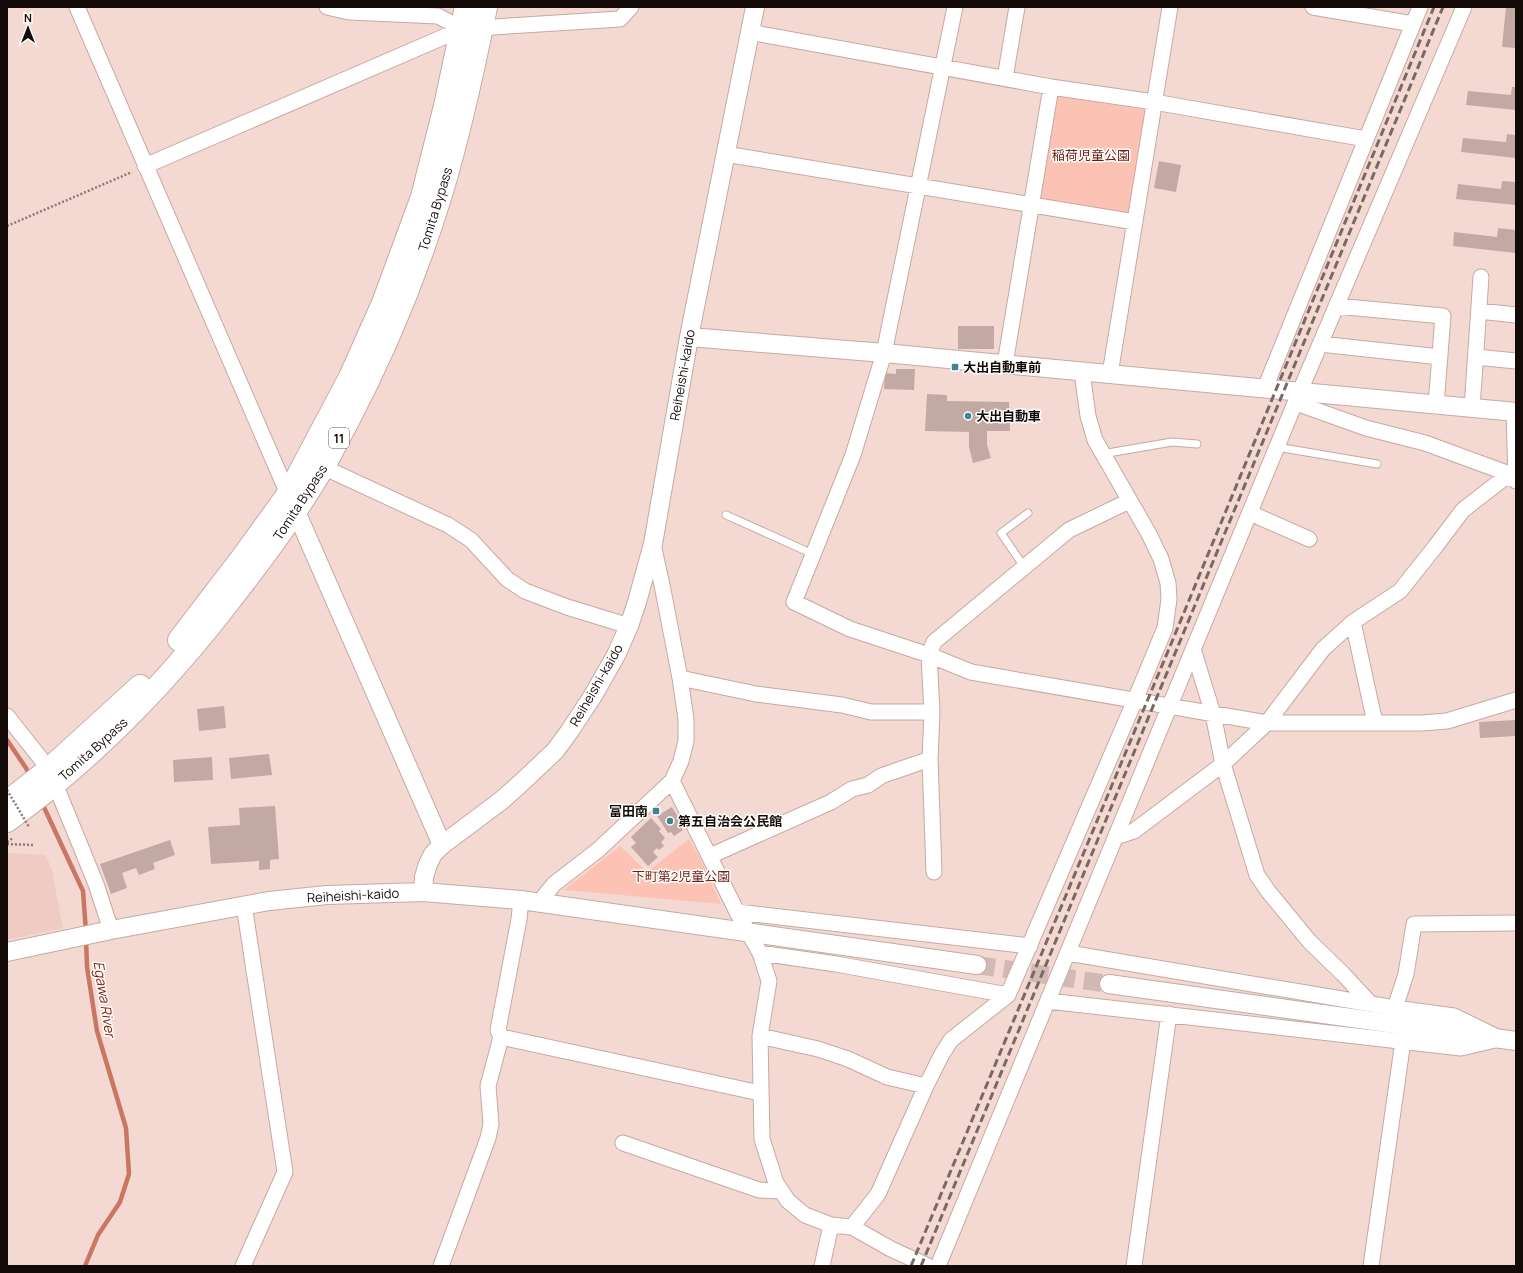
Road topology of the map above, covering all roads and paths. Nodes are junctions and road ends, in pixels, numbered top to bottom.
1 (77, 7) edge
2 (327, 7) edge
3 (466, 7) edge
4 (486, 7) edge
5 (631, 7) edge
6 (754, 7) edge
7 (955, 7) edge
8 (1018, 7) edge
9 (1170, 7) edge
10 (1313, 7) edge
11 (1420, 7) edge
12 (1464, 7) edge
13 (1413, 24) junction
14 (472, 29) junction
15 (749, 32) junction
16 (942, 67) junction
17 (1005, 78) junction
18 (1051, 87) junction
19 (1154, 102) junction
20 (1366, 139) junction
21 (726, 154) junction
22 (145, 166) junction
23 (918, 185) junction
24 (1031, 204) junction
25 (1135, 222) junction
26 (7, 226) edge
27 (1481, 277) dead end
28 (1336, 306) junction
29 (1479, 311) junction
30 (1516, 315) edge
31 (689, 337) junction
32 (1320, 344) junction
33 (884, 353) junction
34 (1440, 357) junction
35 (1476, 357) junction
36 (1516, 361) edge
37 (1005, 364) junction
38 (1082, 372) junction
39 (1110, 374) junction
40 (1265, 388) junction
41 (1298, 397) junction
42 (1436, 405) junction
43 (1472, 408) junction
44 (1515, 412) edge
45 (1197, 444) dead end
46 (1277, 447) junction
47 (1102, 454) junction
48 (1377, 464) dead end
49 (323, 467) junction
50 (1516, 478) edge
51 (1129, 501) junction
52 (292, 502) junction
53 (1028, 513) dead end
54 (1250, 513) junction
55 (726, 515) dead end
56 (1309, 539) dead end
57 (653, 544) junction
58 (813, 554) junction
59 (1025, 568) junction
60 (1353, 622) junction
61 (629, 626) junction
62 (1193, 649) junction
63 (929, 655) junction
64 (680, 678) junction
65 (1136, 700) junction
66 (1516, 700) edge
67 (1170, 706) junction
68 (932, 712) junction
69 (1213, 714) junction
70 (7, 716) edge
71 (1268, 723) junction
72 (1375, 723) junction
73 (930, 759) junction
74 (1223, 764) junction
75 (49, 779) junction
76 (672, 781) junction
77 (21, 794) edge
78 (7, 802) edge
79 (7, 821) edge
80 (29, 827) dead end
81 (1116, 837) junction
82 (7, 844) edge
83 (33, 844) dead end
84 (442, 845) junction
85 (710, 856) junction
86 (934, 872) dead end
87 (423, 892) junction
88 (521, 900) junction
89 (542, 902) junction
90 (244, 905) junction
91 (737, 912) junction
92 (1516, 923) edge
93 (111, 930) junction
94 (749, 933) junction
95 (1030, 946) junction
96 (7, 952) edge
97 (760, 953) junction
98 (1068, 953) junction
99 (977, 965) tunnel mouth
100 (1109, 984) tunnel mouth
101 (1008, 995) junction
102 (1048, 1001) junction
103 (1370, 1003) junction
104 (1395, 1008) junction
105 (1169, 1014) junction
106 (501, 1036) junction
107 (760, 1036) junction
108 (1508, 1040) edge
109 (1403, 1041) junction
110 (926, 1086) junction
111 (760, 1093) junction
112 (623, 1143) dead end
113 (781, 1191) junction
114 (830, 1225) junction
115 (852, 1227) junction
116 (243, 1266) edge
117 (441, 1266) edge
118 (822, 1266) edge
119 (928, 1266) edge
120 (938, 1266) edge
121 (1134, 1266) edge
122 (1371, 1266) edge

1 - 22 street
2 - 14 street
3 - 14 main road, Tomita Bypass / 11
4 - 14 main road, Tomita Bypass / 11
5 - 14 street
6 - 15 street, Reiheishi-kaido
7 - 16 street
8 - 17 street
9 - 19 street
10 - 13 street
11 - 13 street
12 - 28 street
13 - 20 street
14 - 22 street
14 - 49 main road, Tomita Bypass / 11
14 - 52 main road, Tomita Bypass / 11
15 - 16 street
15 - 21 street, Reiheishi-kaido
16 - 17 street
16 - 23 street
17 - 18 street
18 - 19 street
18 - 24 street
19 - 20 street
19 - 25 street
20 - 40 street
21 - 23 street
21 - 31 street, Reiheishi-kaido
22 - 26 path
22 - 52 street
23 - 24 street
23 - 33 street
24 - 25 street
24 - 37 street
25 - 39 street
27 - 29 street
28 - 32 street
28 - 34 street
29 - 30 street
29 - 35 street
31 - 33 street
31 - 57 street, Reiheishi-kaido
32 - 34 street
32 - 41 street
33 - 37 street
33 - 58 street
34 - 42 street
35 - 36 street
35 - 43 street
37 - 38 street
38 - 39 street
38 - 47 street
39 - 40 street
40 - 41 street
41 - 42 street
41 - 46 street
41 - 50 street
42 - 43 street
43 - 44 street
44 - 50 street
45 - 47 lane
46 - 48 lane
46 - 54 street
47 - 51 street
49 - 52 main road, Tomita Bypass / 11
49 - 61 street
50 - 60 street
51 - 59 street
51 - 65 street
52 - 75 main road, Tomita Bypass / 11
52 - 84 street
53 - 59 lane
54 - 56 street
54 - 62 street
55 - 58 lane
57 - 61 street, Reiheishi-kaido
57 - 64 street
58 - 63 street
59 - 63 street
60 - 71 street
60 - 72 street
61 - 84 street, Reiheishi-kaido
62 - 67 street
62 - 69 street
63 - 65 street
63 - 68 street
64 - 68 street
64 - 76 street
65 - 67 street
65 - 95 street
66 - 72 street
67 - 69 street
67 - 81 street
68 - 73 street
69 - 71 street
69 - 74 street
70 - 75 street
71 - 72 street
71 - 74 street
73 - 85 street
73 - 86 street
74 - 81 street
74 - 103 street
75 - 77 main road, Tomita Bypass / 11
75 - 93 street
76 - 85 street
76 - 89 street
77 - 78 main road, Tomita Bypass / 11
77 - 79 main road, Tomita Bypass / 11
77 - 80 path, bridge
81 - 98 street
82 - 83 path
84 - 87 street, Reiheishi-kaido
85 - 91 street
87 - 88 street
87 - 90 street, Reiheishi-kaido
88 - 89 street
88 - 106 street
89 - 94 street
90 - 93 street, Reiheishi-kaido
90 - 116 street
91 - 94 street
91 - 95 street
92 - 104 street
93 - 96 street, Reiheishi-kaido
94 - 97 street
94 - 99 street
95 - 101 street
97 - 101 street
97 - 107 street
98 - 102 street
98 - 103 street
100 - 108 street
101 - 110 street
102 - 105 street
102 - 120 street
103 - 104 street
104 - 108 street
105 - 109 street
105 - 121 street
106 - 111 street
106 - 117 street
107 - 110 street
107 - 111 street
108 - 109 street
109 - 122 street
110 - 115 street
111 - 113 street
112 - 113 street
113 - 114 street
114 - 115 street
114 - 118 street
115 - 119 street

